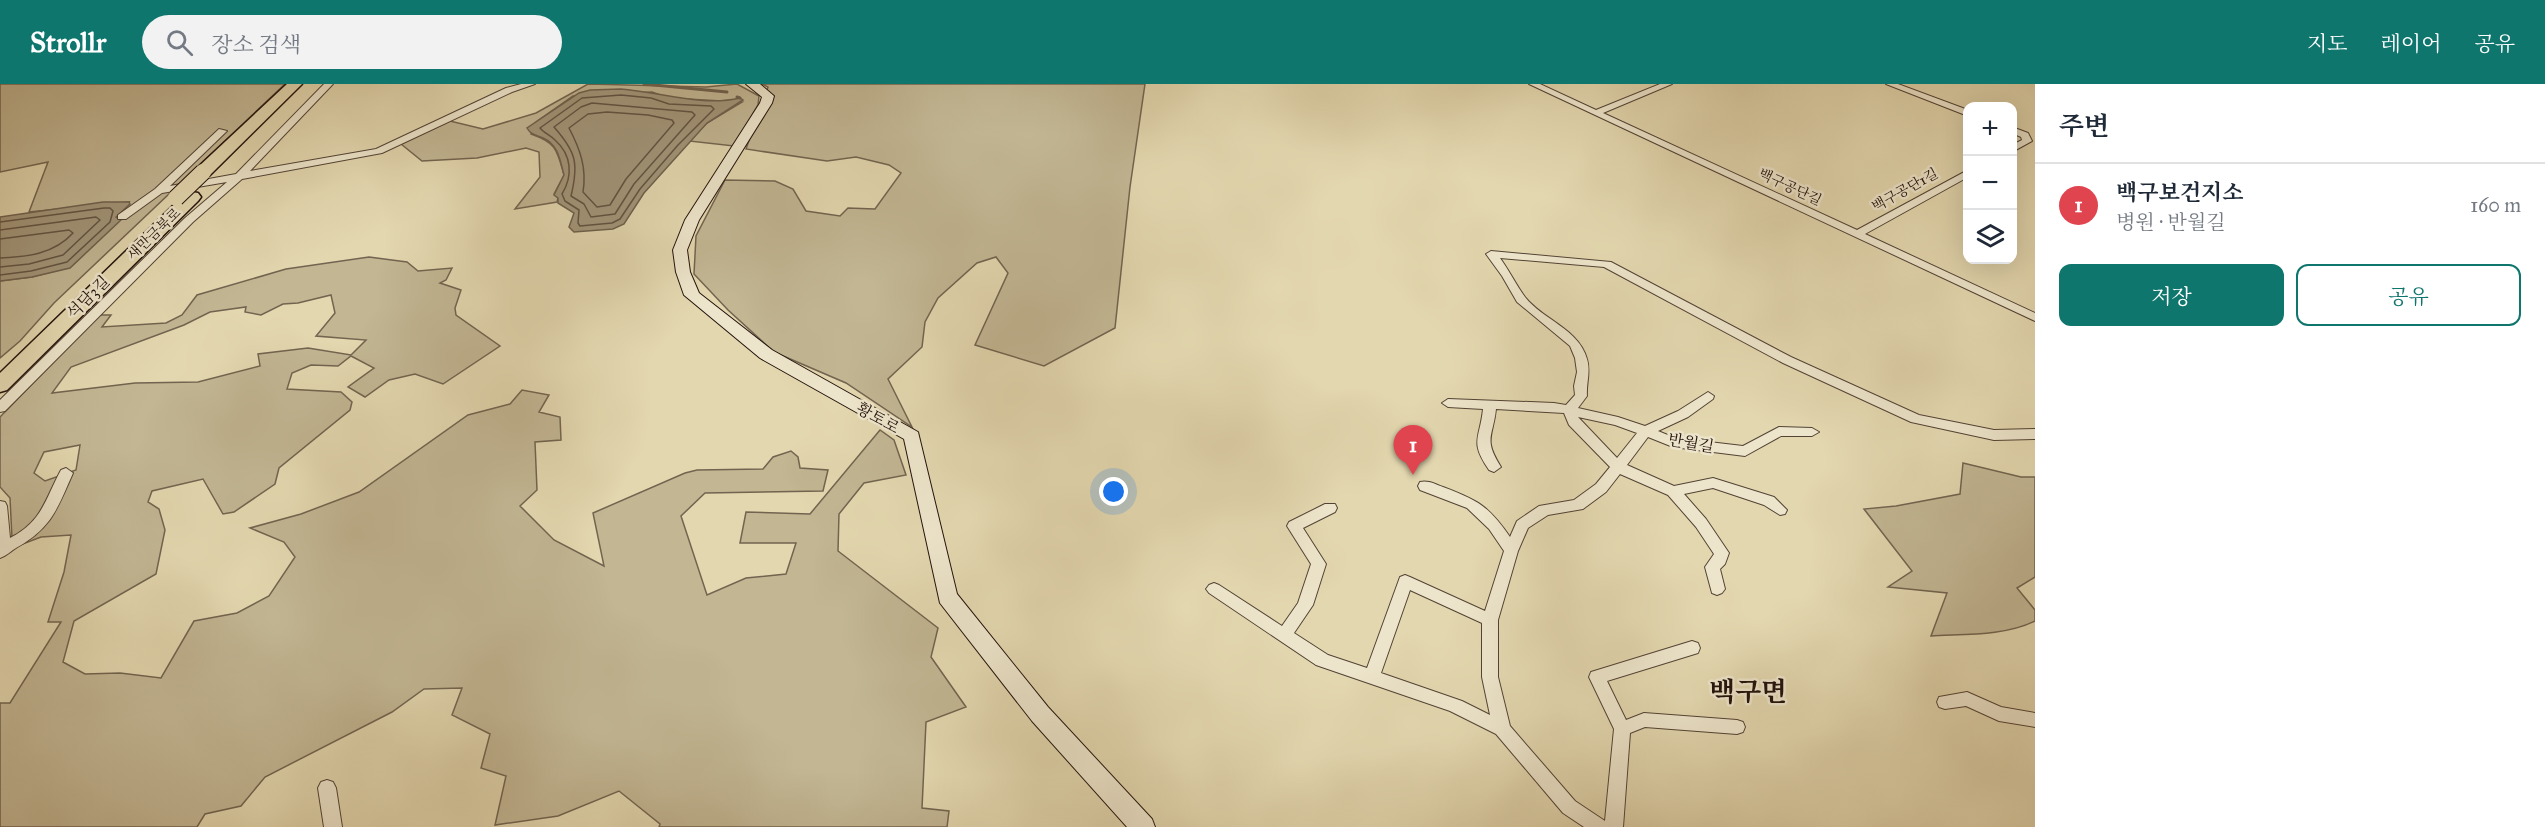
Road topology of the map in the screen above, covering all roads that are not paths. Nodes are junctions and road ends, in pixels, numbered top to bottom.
1 (295, 84) edge
2 (307, 84) edge
3 (329, 84) edge
4 (531, 84) edge
5 (752, 84) edge
6 (1533, 84) edge
7 (1668, 84) edge
8 (1890, 84) edge
9 (1963, 111) edge
10 (1596, 113) junction
11 (222, 131) dead end
12 (2017, 132) edge
13 (2017, 147) edge
14 (211, 172) junction
15 (242, 174) junction
16 (1963, 176) edge
17 (176, 195) junction
18 (122, 217) dead end
19 (1858, 234) junction
20 (2035, 317) edge
21 (0, 367) edge
22 (0, 385) edge
23 (1708, 396) dead end
24 (1448, 403) dead end
25 (1490, 404) junction
26 (0, 408) edge
27 (1569, 410) junction
28 (1645, 432) junction
29 (1812, 432) dead end
30 (2035, 434) edge
31 (1494, 467) dead end
32 (1618, 467) junction
33 (66, 473) dead end
34 (1425, 486) dead end
35 (1673, 490) junction
36 (0, 506) edge
37 (1330, 508) dead end
38 (1780, 510) dead end
39 (2, 550) edge
40 (1511, 551) junction
41 (1214, 589) dead end
42 (1717, 589) dead end
43 (1490, 620) junction
44 (1284, 635) junction
45 (1692, 648) dead end
46 (1372, 676) junction
47 (1945, 702) dead end
48 (2035, 720) edge
49 (1737, 727) dead end
50 (1502, 729) junction
51 (1622, 729) junction
52 (327, 788) dead end
53 (333, 827) edge
54 (1143, 827) edge
55 (1599, 827) edge
56 (1614, 827) edge

1 - 14 highway, 새만금북로
2 - 14 highway, 새만금북로
3 - 15 street, 석담3길
4 - 15 street
5 - 54 main road, 황토로
6 - 10 street, 백구공단길
7 - 10 street
8 - 9 street
10 - 19 street, 백구공단길
11 - 17 street
12 - 13 street
14 - 17 highway, 새만금북로, bridge
15 - 17 street
15 - 26 street, 석담3길
16 - 19 street, 백구공단1길
17 - 18 street
17 - 21 highway, 새만금북로
17 - 22 highway, 새만금북로
19 - 20 street, 백구공단길
23 - 28 street
24 - 25 street, 반월길
25 - 27 street, 반월길
25 - 31 street
27 - 28 street, 반월길
27 - 30 street
27 - 32 street
28 - 29 street, 반월길
28 - 32 street
32 - 35 street
32 - 40 street
33 - 39 street
34 - 40 street
35 - 38 street
35 - 42 street
36 - 39 street
37 - 44 street
40 - 43 street
41 - 44 street
43 - 46 street
43 - 50 street
44 - 46 street
45 - 51 street
46 - 50 street
47 - 48 street
49 - 51 street
50 - 55 street
51 - 56 street
52 - 53 street

